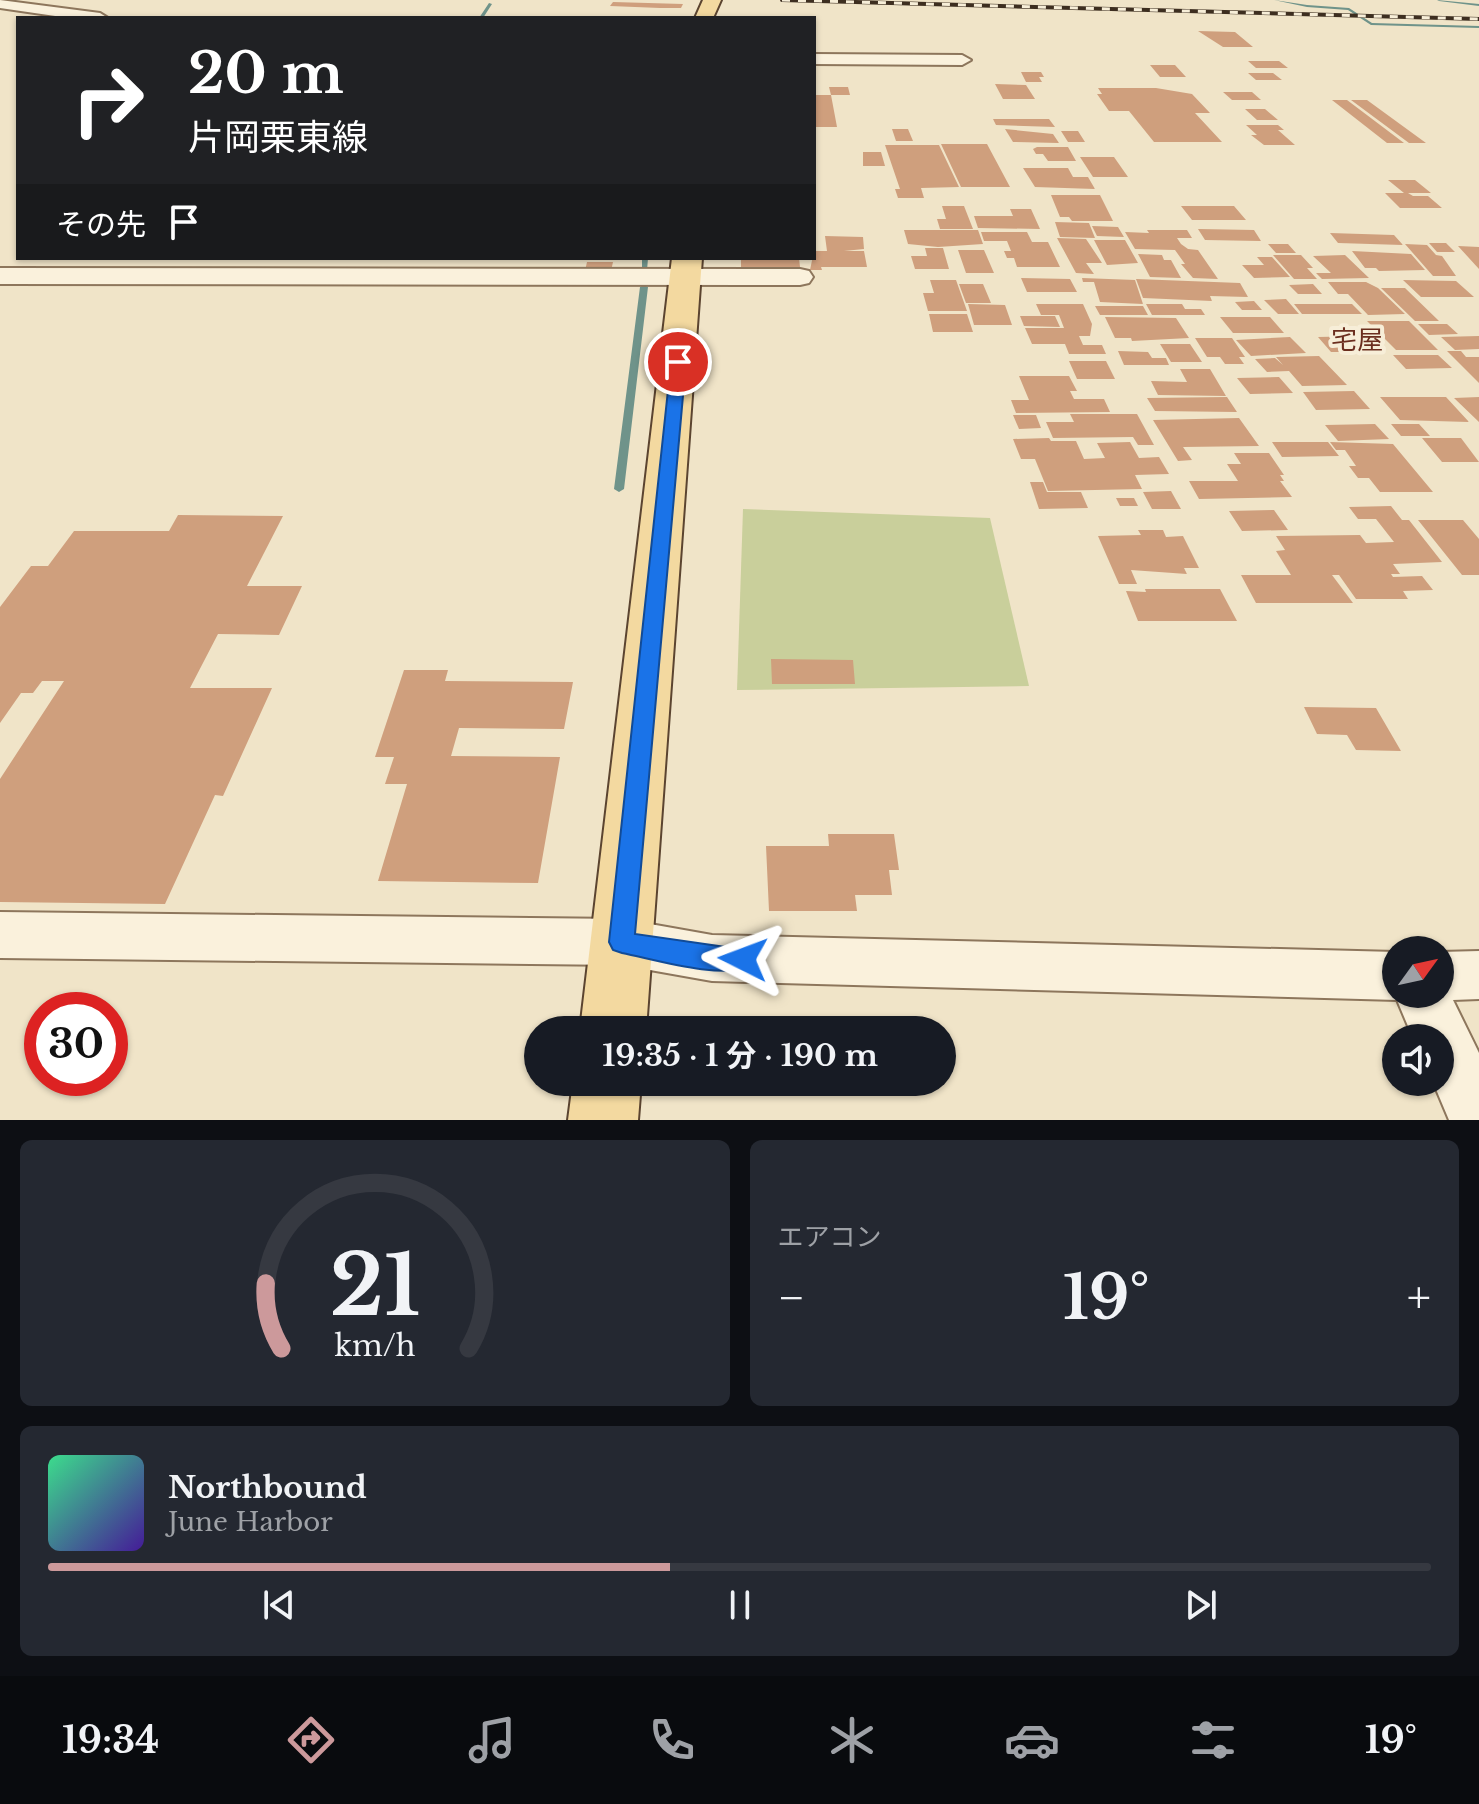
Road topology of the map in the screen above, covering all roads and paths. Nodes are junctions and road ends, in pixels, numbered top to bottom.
1 (1, 2) edge
2 (88, 16) edge
3 (816, 59) edge
4 (962, 60) dead end
5 (687, 268) edge
6 (0, 276) edge
7 (800, 277) dead end
8 (0, 935) edge
9 (622, 942) junction
10 (1479, 975) edge
11 (1382, 976) edge
12 (1454, 976) edge
13 (1428, 1008) edge
14 (614, 1016) edge
15 (606, 1096) edge
16 (1479, 1118) edge
17 (603, 1120) edge

1 - 2 street
3 - 4 street
5 - 6 street
5 - 7 street
5 - 9 main road
8 - 9 street
9 - 11 street
9 - 14 main road
10 - 12 street
13 - 16 street
15 - 17 main road

